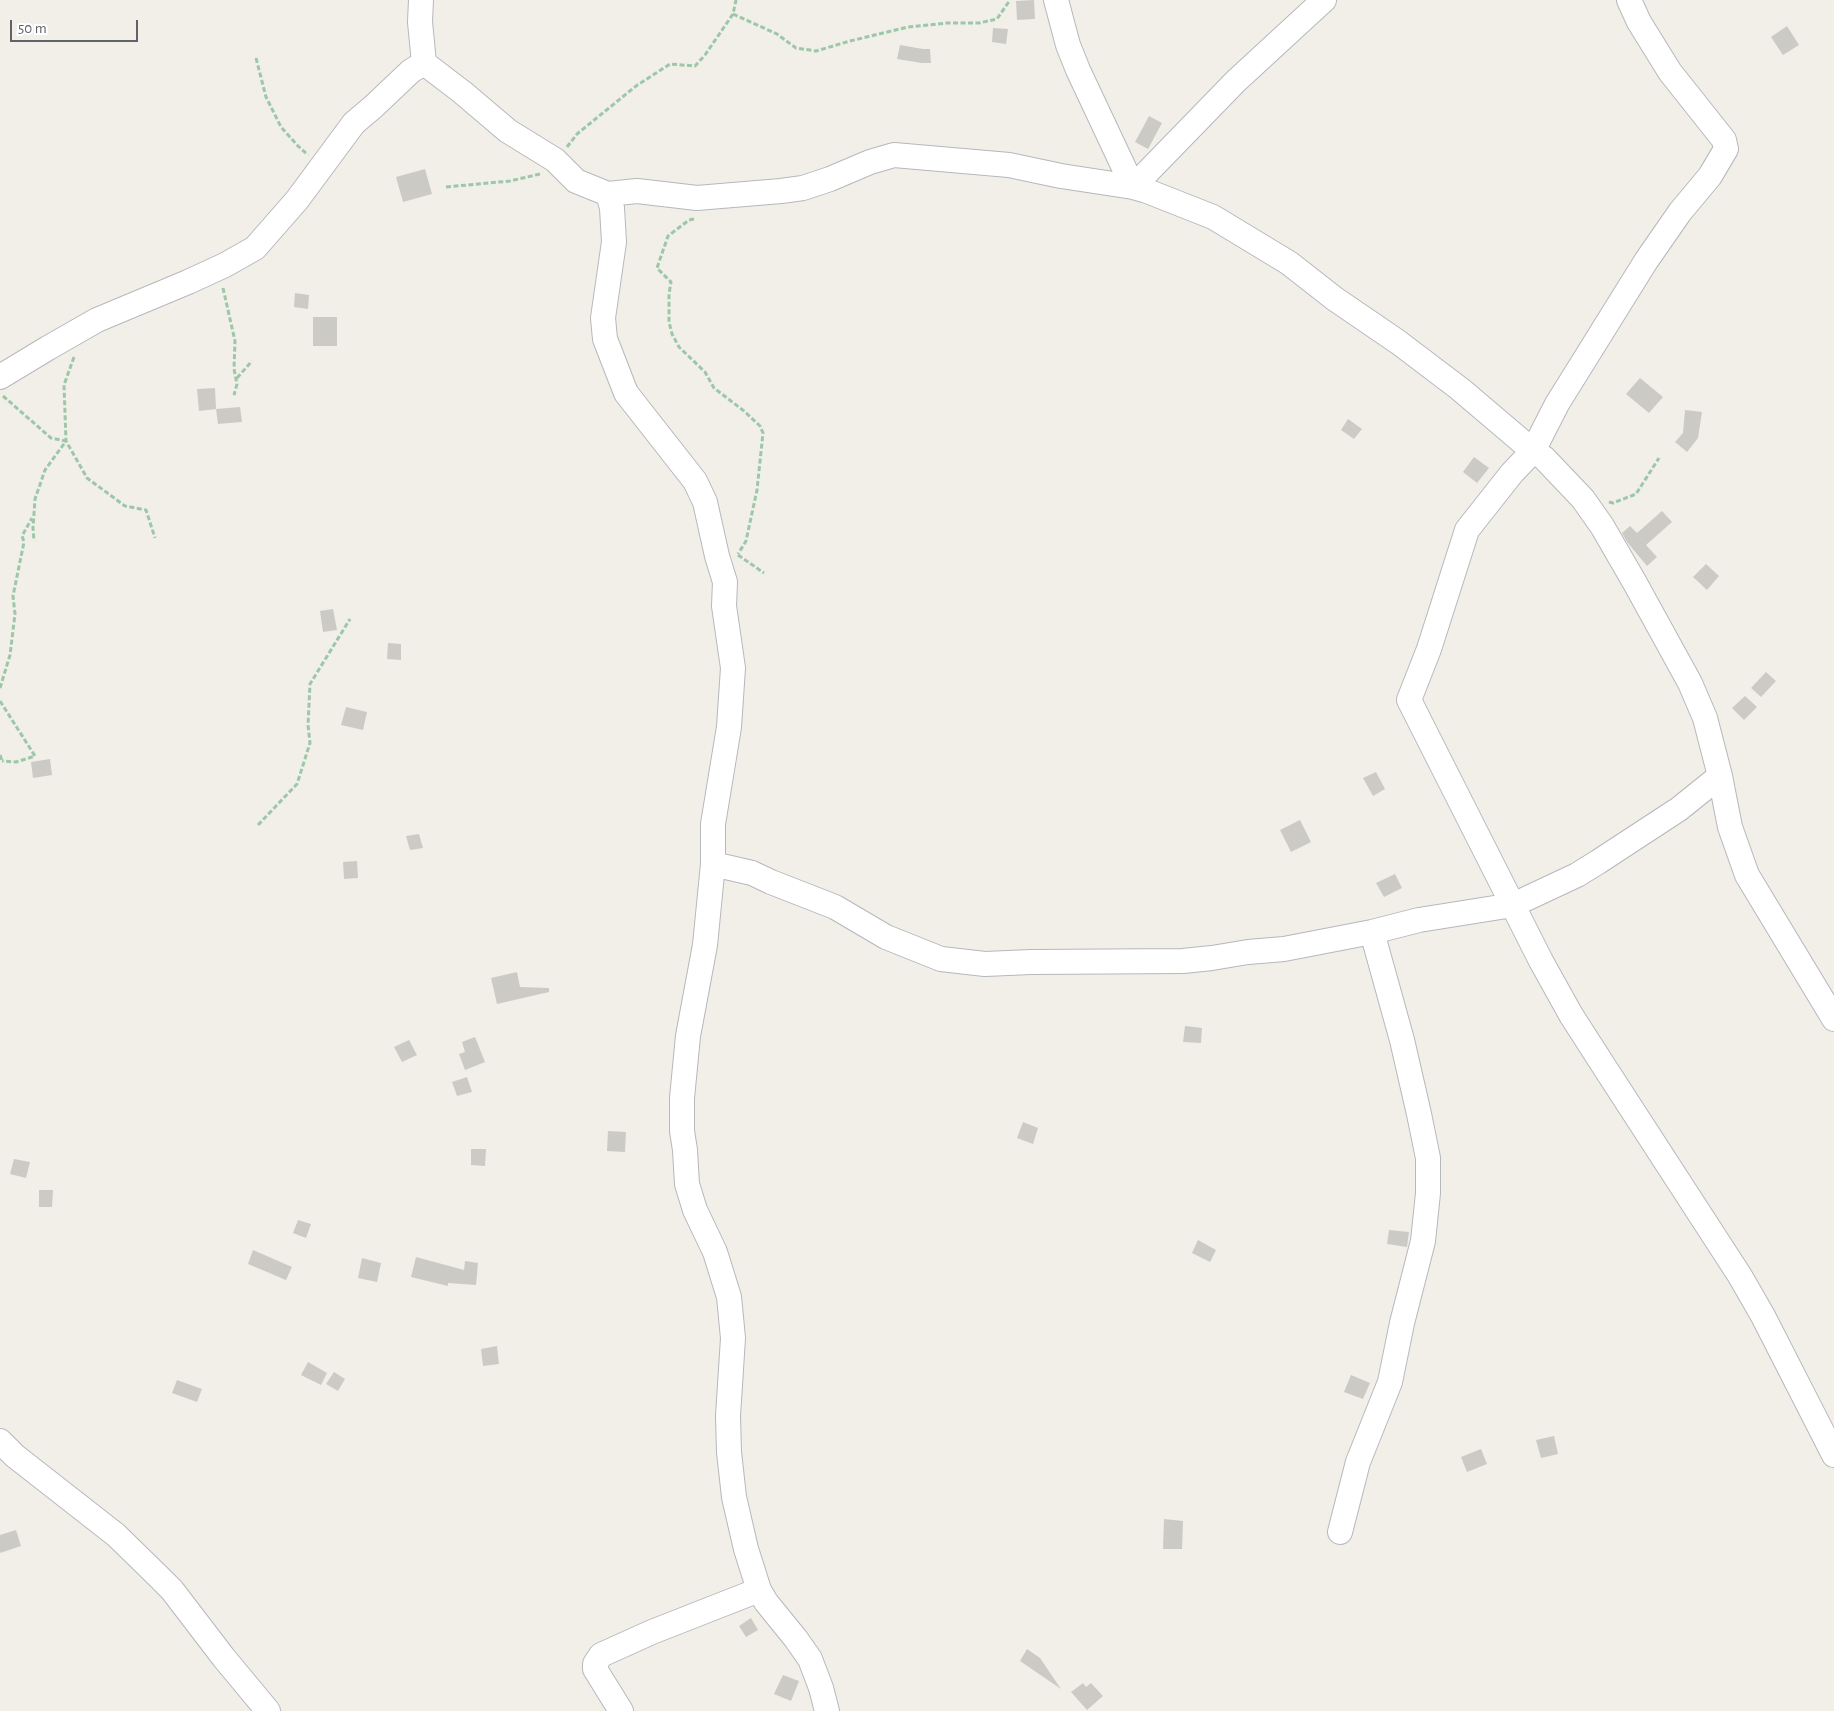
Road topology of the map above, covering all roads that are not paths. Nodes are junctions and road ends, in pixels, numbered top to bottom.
1 (421, 0) edge
2 (1056, 0) edge
3 (1324, 0) edge
4 (1629, 0) edge
5 (424, 64) junction
6 (1133, 187) junction
7 (608, 194) junction
8 (0, 378) edge
9 (1532, 451) junction
10 (1720, 776) junction
11 (712, 864) junction
12 (1513, 905) junction
13 (1372, 932) junction
14 (1834, 1019) edge
15 (0, 1441) edge
16 (1834, 1455) edge
17 (1340, 1532) dead end
18 (760, 1590) junction
19 (268, 1711) edge
20 (621, 1711) edge
21 (827, 1711) edge

1 - 5 street
2 - 6 street
3 - 6 street
4 - 9 street
5 - 7 street
5 - 8 street
6 - 7 street
6 - 9 street
7 - 11 street
9 - 10 street
9 - 12 street
10 - 12 street
10 - 14 street
11 - 13 street
11 - 18 street
12 - 13 street
12 - 16 street
13 - 17 street
15 - 19 street
18 - 20 street
18 - 21 street

